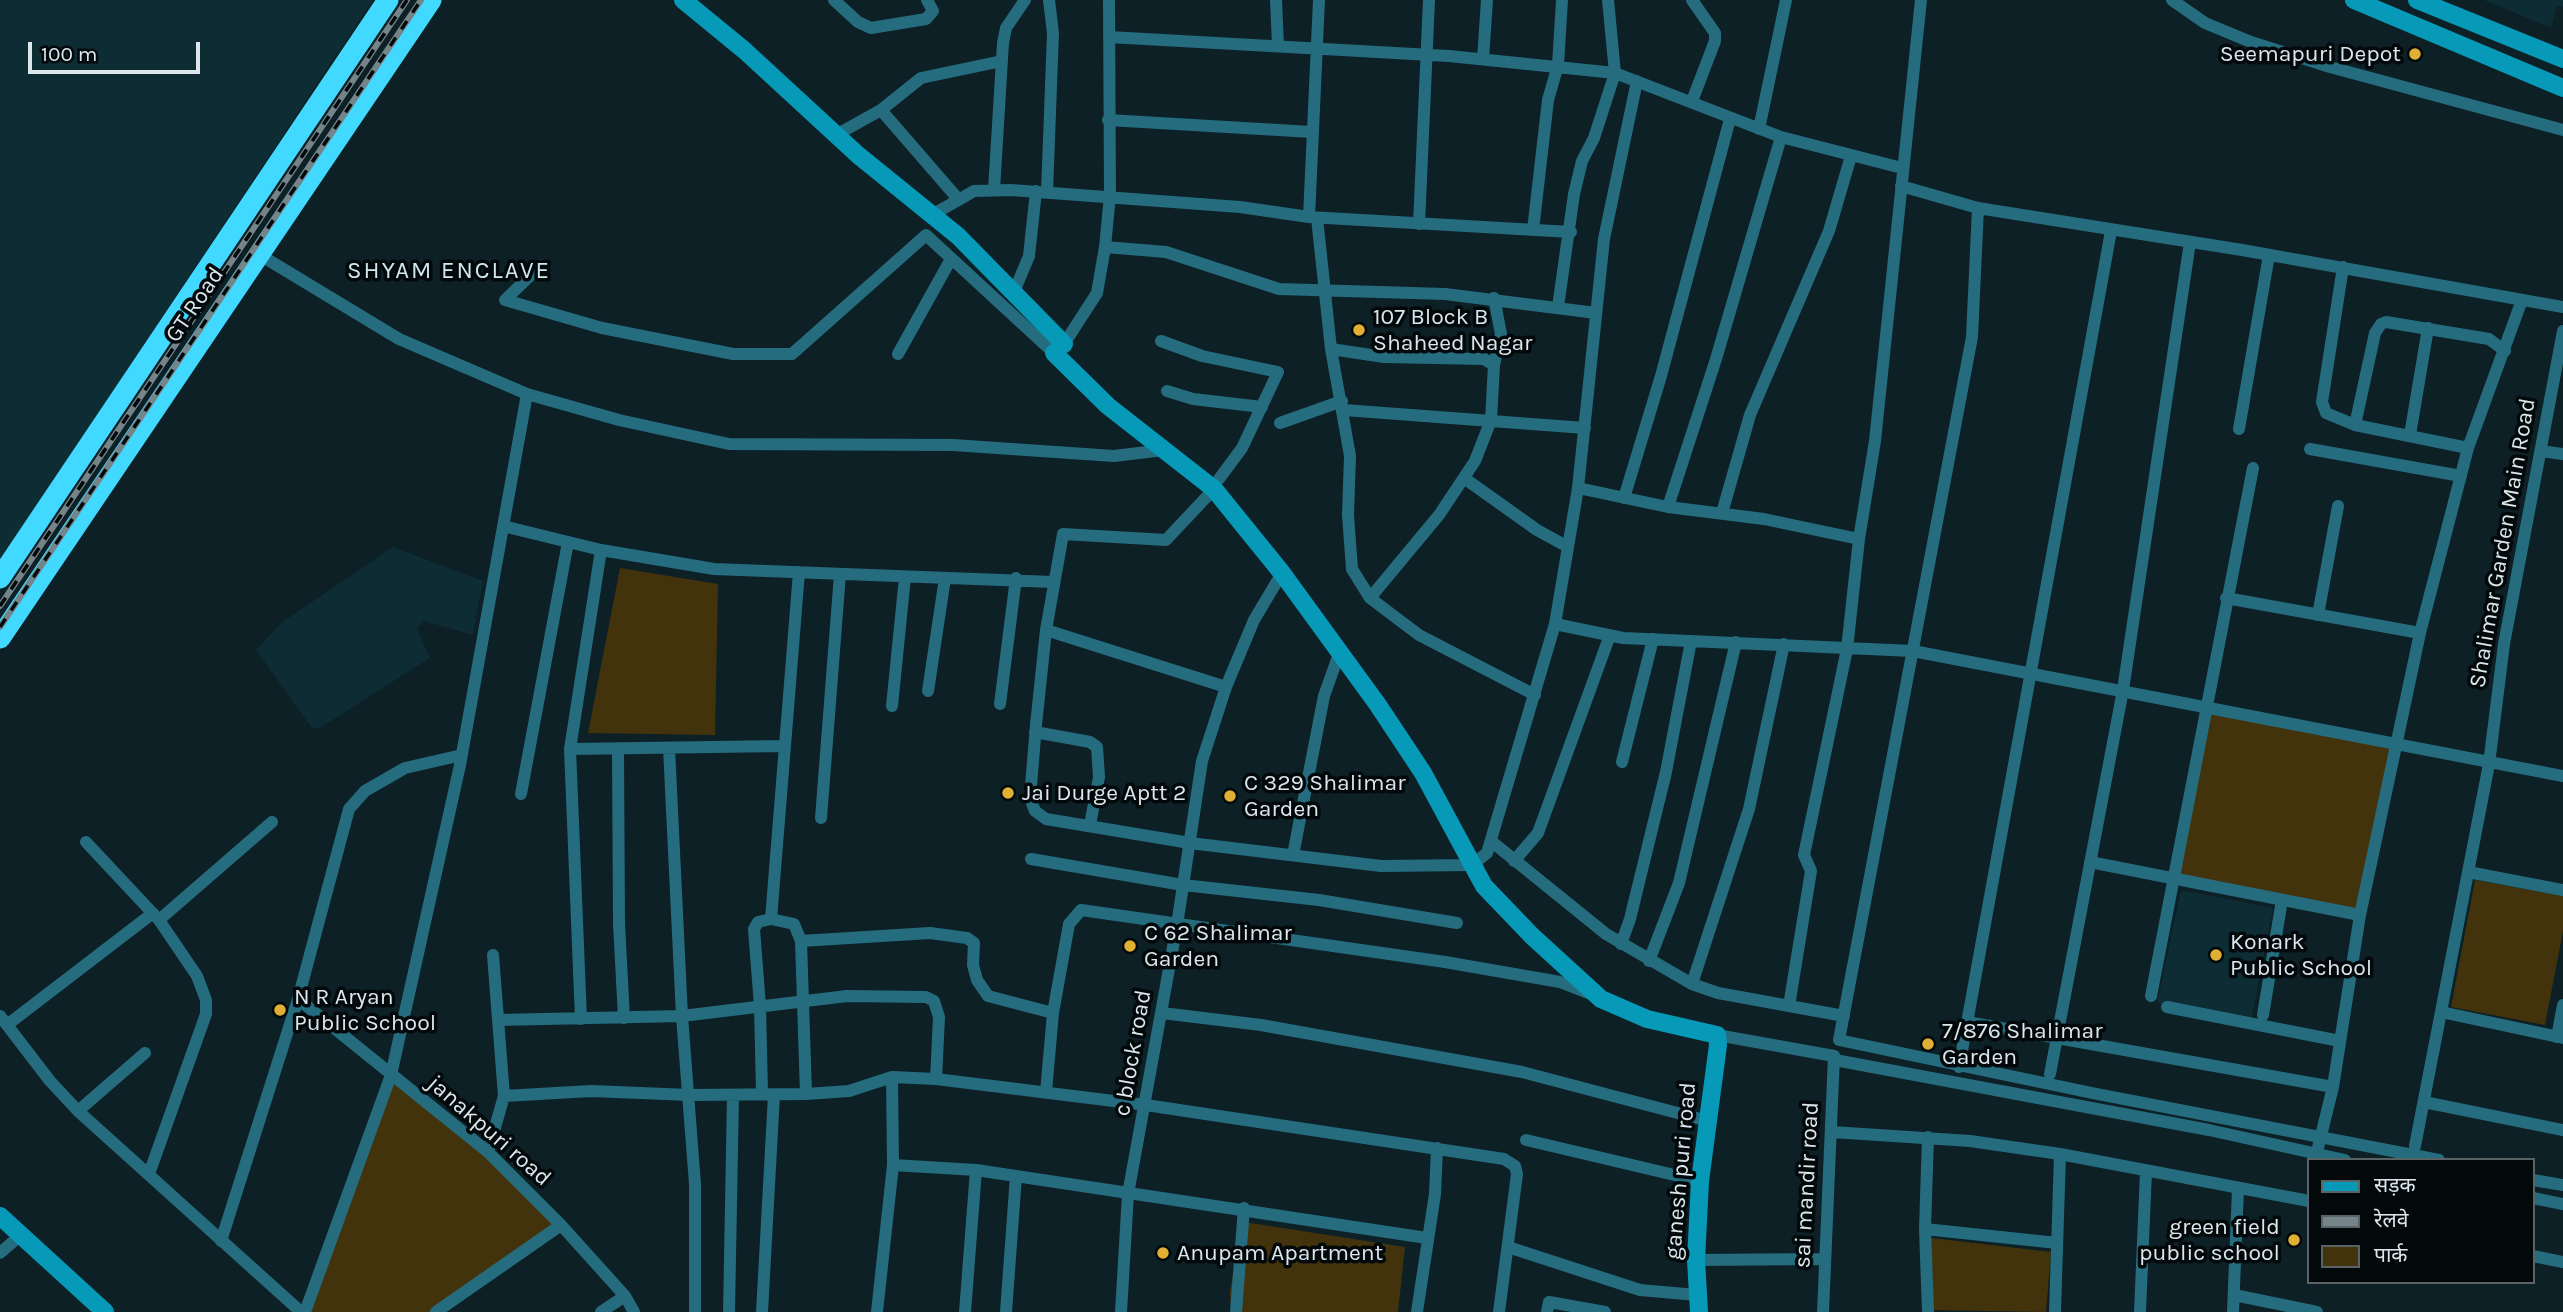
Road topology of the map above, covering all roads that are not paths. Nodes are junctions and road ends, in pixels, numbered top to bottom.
1 (388, 0) edge
2 (431, 0) edge
3 (683, 0) edge
4 (834, 0) edge
5 (927, 0) edge
6 (1025, 0) edge
7 (1049, 0) edge
8 (1109, 0) edge
9 (1276, 0) edge
10 (1319, 0) edge
11 (1430, 0) edge
12 (1487, 0) edge
13 (1562, 0) edge
14 (1608, 0) edge
15 (1692, 0) edge
16 (1786, 0) edge
17 (1921, 0) edge
18 (2172, 0) edge
19 (2354, 0) edge
20 (2417, 0) edge
21 (1109, 37) junction
22 (1278, 46) junction
23 (1316, 49) junction
24 (1426, 54) junction
25 (1483, 59) junction
26 (2563, 59) edge
27 (1002, 61) junction
28 (1558, 65) junction
29 (1615, 73) junction
30 (1637, 81) junction
31 (2563, 88) edge
32 (1692, 101) junction
33 (881, 110) junction
34 (1730, 119) junction
35 (1108, 120) junction
36 (1759, 129) junction
37 (2563, 130) edge
38 (1312, 132) junction
39 (836, 135) junction
40 (1781, 136) junction
41 (1851, 156) junction
42 (1902, 168) junction
43 (1900, 186) junction
44 (995, 190) junction
45 (1042, 192) junction
46 (1110, 195) junction
47 (959, 200) junction
48 (1978, 208) junction
49 (932, 215) junction
50 (1313, 217) junction
51 (1419, 224) junction
52 (1533, 230) junction
53 (2111, 231) junction
54 (1571, 232) junction
55 (2190, 242) junction
56 (1105, 247) junction
57 (260, 255) junction
58 (2269, 255) junction
59 (950, 258) junction
60 (541, 265) dead end
61 (2343, 267) junction
62 (1324, 289) junction
63 (1014, 292) junction
64 (1494, 298) junction
65 (2522, 300) junction
66 (1558, 307) junction
67 (2563, 307) edge
68 (1596, 313) junction
69 (2428, 328) junction
70 (2563, 331) edge
71 (1161, 341) dead end
72 (1059, 348) junction
73 (1331, 349) junction
74 (2505, 351) junction
75 (898, 354) dead end
76 (2561, 359) edge
77 (1494, 365) junction
78 (1167, 391) dead end
79 (527, 394) junction
80 (1343, 406) junction
81 (1262, 407) junction
82 (1491, 420) junction
83 (1280, 423) dead end
84 (2355, 425) junction
85 (1585, 428) junction
86 (2239, 429) dead end
87 (2410, 435) junction
88 (2468, 448) junction
89 (2310, 449) dead end
90 (1164, 450) junction
91 (2541, 451) junction
92 (2563, 454) edge
93 (2253, 468) dead end
94 (2461, 476) junction
95 (1464, 478) junction
96 (1217, 484) junction
97 (1578, 488) junction
98 (54, 497) junction
99 (1624, 498) junction
100 (2338, 506) dead end
101 (1668, 507) junction
102 (1722, 513) junction
103 (83, 516) junction
104 (503, 526) junction
105 (1859, 540) junction
106 (568, 542) junction
107 (1568, 547) junction
108 (601, 550) junction
109 (799, 572) junction
110 (1282, 573) junction
111 (840, 574) junction
112 (905, 577) junction
113 (0, 578) edge
114 (945, 578) junction
115 (1016, 578) junction
116 (1053, 582) junction
117 (1370, 598) junction
118 (2226, 598) junction
119 (2318, 615) junction
120 (1555, 624) junction
121 (1046, 630) junction
122 (2420, 633) junction
123 (1610, 635) junction
124 (0, 638) edge
125 (1653, 639) junction
126 (1691, 641) junction
127 (1736, 642) junction
128 (1784, 644) junction
129 (1847, 649) junction
130 (1340, 651) junction
131 (1913, 651) junction
132 (2033, 673) junction
133 (1226, 687) junction
134 (2123, 690) junction
135 (928, 691) dead end
136 (1535, 695) junction
137 (1000, 704) dead end
138 (892, 706) dead end
139 (2206, 706) junction
140 (1035, 732) junction
141 (2395, 742) junction
142 (783, 746) junction
143 (668, 748) junction
144 (570, 749) junction
145 (618, 749) junction
146 (462, 755) junction
147 (1622, 762) dead end
148 (2488, 764) junction
149 (2563, 776) edge
150 (521, 794) dead end
151 (821, 818) dead end
152 (272, 822) dead end
153 (1090, 825) junction
154 (86, 842) dead end
155 (1190, 843) junction
156 (1489, 847) junction
157 (1293, 855) junction
158 (1031, 859) dead end
159 (1514, 861) junction
160 (2090, 862) junction
161 (1472, 865) junction
162 (2468, 872) junction
163 (2173, 878) junction
164 (1183, 885) junction
165 (2563, 890) edge
166 (2282, 900) junction
167 (2360, 915) junction
168 (156, 917) junction
169 (771, 919) junction
170 (1457, 923) dead end
171 (1177, 925) junction
172 (801, 941) junction
173 (1621, 944) junction
174 (493, 955) dead end
175 (1649, 961) junction
176 (1692, 984) junction
177 (2151, 996) dead end
178 (298, 999) junction
179 (1601, 999) junction
180 (803, 1001) junction
181 (2563, 1005) edge
182 (760, 1006) junction
183 (1789, 1006) junction
184 (2167, 1007) dead end
185 (2441, 1012) junction
186 (1053, 1013) junction
187 (1162, 1013) junction
188 (2263, 1015) dead end
189 (682, 1016) junction
190 (1844, 1016) junction
191 (624, 1018) junction
192 (580, 1019) junction
193 (498, 1020) junction
194 (4, 1021) edge
195 (1968, 1022) junction
196 (1717, 1035) junction
197 (2560, 1037) edge
198 (2057, 1038) junction
199 (2340, 1041) junction
200 (145, 1053) dead end
201 (1835, 1060) junction
202 (1959, 1067) junction
203 (2050, 1074) dead end
204 (391, 1075) junction
205 (892, 1077) junction
206 (936, 1079) junction
207 (2333, 1087) junction
208 (1046, 1091) junction
209 (806, 1094) junction
210 (690, 1095) junction
211 (733, 1095) junction
212 (768, 1095) junction
213 (504, 1096) junction
214 (2424, 1102) junction
215 (1146, 1105) junction
216 (78, 1111) junction
217 (1708, 1121) junction
218 (2563, 1130) edge
219 (1832, 1132) junction
220 (2319, 1136) junction
221 (1928, 1137) junction
222 (1526, 1140) dead end
223 (2415, 1146) dead end
224 (1437, 1148) junction
225 (488, 1152) junction
226 (2060, 1154) junction
227 (2316, 1155) edge
228 (2333, 1158) edge
229 (2429, 1158) edge
230 (893, 1165) junction
231 (976, 1170) junction
232 (2146, 1171) junction
233 (149, 1174) junction
234 (1016, 1176) junction
235 (2535, 1180) edge
236 (1700, 1181) junction
237 (2563, 1185) edge
238 (2238, 1189) junction
239 (1128, 1194) junction
240 (2308, 1198) edge
241 (2535, 1198) edge
242 (2563, 1204) edge
243 (1244, 1209) junction
244 (0, 1216) edge
245 (561, 1225) junction
246 (1925, 1229) junction
247 (22, 1234) junction
248 (1427, 1238) junction
249 (221, 1241) junction
250 (2057, 1243) junction
251 (1507, 1247) junction
252 (0, 1253) edge
253 (2535, 1256) edge
254 (1823, 1259) junction
255 (1696, 1261) junction
256 (2563, 1262) edge
257 (2234, 1295) junction
258 (625, 1296) junction
259 (1698, 1304) edge
260 (105, 1312) edge
261 (303, 1312) edge
262 (436, 1312) edge
263 (601, 1312) edge
264 (634, 1312) edge
265 (695, 1312) edge
266 (729, 1312) edge
267 (762, 1312) edge
268 (877, 1312) edge
269 (965, 1312) edge
270 (1006, 1312) edge
271 (1121, 1312) edge
272 (1236, 1312) edge
273 (1417, 1312) edge
274 (1499, 1312) edge
275 (1547, 1312) edge
276 (1605, 1312) edge
277 (1823, 1312) edge
278 (1928, 1312) edge
279 (2055, 1312) edge
280 (2140, 1312) edge
281 (2233, 1312) edge
282 (2317, 1312) edge

1 - 98 highway, GT Road
2 - 57 highway, GT Road
3 - 39 street
4 - 5 street
6 - 27 street
7 - 45 street
8 - 21 street
9 - 22 street
10 - 23 street
11 - 24 street
12 - 25 street
13 - 28 street
14 - 29 street
15 - 32 street
16 - 36 street
17 - 42 street
18 - 37 street
19 - 31 street
20 - 26 street
21 - 22 street
21 - 35 street
22 - 23 street
23 - 24 street
23 - 38 street
24 - 25 street
24 - 51 street
25 - 28 street
27 - 33 street
27 - 44 street
28 - 29 street
28 - 52 street
29 - 30 street
29 - 54 street
30 - 32 street
30 - 68 street
32 - 34 street
33 - 39 street
33 - 47 street
34 - 36 street
34 - 99 street
35 - 38 street
35 - 46 street
36 - 40 street
38 - 50 street
39 - 49 street
40 - 41 street
40 - 101 street
41 - 42 street
41 - 102 street
42 - 43 street
43 - 48 street
43 - 105 street
44 - 45 street
44 - 47 street
45 - 46 street
45 - 63 street
46 - 50 street
46 - 56 street
47 - 49 street
48 - 53 street
48 - 131 street
49 - 63 street
50 - 51 street
50 - 62 street
51 - 52 street
52 - 54 street
53 - 55 street
53 - 132 street
54 - 66 street
55 - 58 street
55 - 134 street
56 - 62 street
56 - 72 street
57 - 79 street
57 - 103 highway, GT Road
58 - 61 street
58 - 86 street
59 - 60 street
59 - 72 street
59 - 75 street
61 - 65 street
61 - 84 street
62 - 64 street
62 - 73 street
63 - 72 street
64 - 66 street
64 - 77 street
65 - 67 street
65 - 74 street
66 - 68 street
68 - 85 street
69 - 74 street
69 - 84 street
69 - 87 street
70 - 76 street, Shalimar Garden Main Road
71 - 81 street
72 - 90 street
73 - 77 street
73 - 80 street
74 - 88 street
76 - 91 street, Shalimar Garden Main Road
77 - 82 street
78 - 81 street
79 - 90 street
79 - 104 street
80 - 82 street
80 - 83 street
80 - 117 street
81 - 96 street
82 - 85 street
82 - 95 street
84 - 87 street
85 - 97 street
87 - 88 street
88 - 94 street
89 - 94 street
90 - 96 street
91 - 92 street
91 - 148 street, Shalimar Garden Main Road
93 - 118 street
94 - 122 street
95 - 107 street
95 - 117 street
96 - 110 street
96 - 116 street
97 - 99 street
97 - 107 street
98 - 103 highway
98 - 113 highway, GT Road
99 - 101 street
100 - 119 street
101 - 102 street
102 - 105 street
103 - 124 highway, GT Road
104 - 106 street
104 - 146 street
105 - 129 street
106 - 108 street
106 - 150 street
107 - 120 street
108 - 109 street
108 - 144 street
109 - 111 street
109 - 142 street
110 - 130 street
110 - 133 street, c block road
111 - 112 street
111 - 151 street
112 - 114 street
112 - 138 street
114 - 115 street
114 - 135 street
115 - 116 street
115 - 137 street
116 - 121 street
117 - 136 street
118 - 119 street
118 - 139 street
119 - 122 street
120 - 123 street
120 - 136 street
121 - 133 street
121 - 140 street
122 - 141 street
123 - 125 street
123 - 159 street
125 - 126 street
125 - 147 street
126 - 127 street
126 - 173 street
127 - 128 street
127 - 175 street
128 - 129 street
128 - 176 street
129 - 131 street
129 - 183 street
130 - 157 street
130 - 161 street
131 - 132 street
131 - 190 street
132 - 134 street
132 - 195 street
133 - 155 street, c block road
134 - 139 street
134 - 160 street
136 - 156 street
139 - 141 street
139 - 163 street
140 - 153 street
140 - 153 street
141 - 148 street
141 - 167 street
142 - 143 street
142 - 169 street
143 - 145 street
143 - 189 street
144 - 145 street
144 - 192 street
145 - 191 street
146 - 178 street
146 - 204 street
148 - 149 street
148 - 162 street, Shalimar Garden Main Road
152 - 168 street
153 - 155 street
154 - 168 street
155 - 157 street
155 - 164 street, c block road
156 - 159 street
156 - 161 street
157 - 161 street
158 - 164 street
159 - 173 street
160 - 163 street
160 - 198 street
161 - 179 street
162 - 165 street
162 - 185 street, Shalimar Garden Main Road
163 - 166 street
163 - 177 street
164 - 170 street
164 - 171 street, c block road
166 - 167 street
166 - 188 street
167 - 199 street
168 - 194 street
168 - 233 street
169 - 172 street
169 - 182 street
171 - 179 street
171 - 186 street
171 - 187 street, c block road
172 - 180 street
172 - 186 street
173 - 175 street
174 - 193 street
175 - 176 street
176 - 183 street
178 - 204 street, janakpuri road
178 - 249 street
179 - 196 street
180 - 182 street
180 - 206 street
180 - 209 street
181 - 197 street
182 - 189 street
182 - 212 street
183 - 190 street
184 - 199 street
185 - 197 street
185 - 214 street, Shalimar Garden Main Road
186 - 208 street
187 - 215 street, c block road
187 - 217 street
189 - 191 street
189 - 210 street
190 - 202 street
191 - 192 street
192 - 193 street
193 - 213 street
194 - 216 street
195 - 198 street
195 - 202 street
196 - 201 street
196 - 217 street, ganesh puri road
198 - 203 street
198 - 207 street
199 - 207 street
200 - 216 street
201 - 219 street, sai mandir road
201 - 227 street
202 - 220 street
204 - 225 street, janakpuri road
204 - 261 street
205 - 206 street
205 - 209 street
205 - 230 street
206 - 208 street
207 - 220 street
208 - 215 street
209 - 212 street
210 - 211 street
210 - 213 street
210 - 265 street
211 - 212 street
211 - 266 street
212 - 267 street
213 - 225 street
214 - 218 street
214 - 223 street, Shalimar Garden Main Road
215 - 224 street
215 - 239 street, c block road
216 - 233 street
217 - 236 street, ganesh puri road
219 - 221 street
219 - 254 street, sai mandir road
220 - 227 street
220 - 229 street
221 - 226 street
221 - 246 street
222 - 236 street
224 - 248 street
224 - 251 street
225 - 245 street, janakpuri road
226 - 232 street
226 - 250 street
227 - 228 street
230 - 231 street
230 - 268 street
231 - 234 street
231 - 269 street
232 - 238 street
232 - 280 street
233 - 249 street
234 - 239 street
234 - 270 street
235 - 237 street
236 - 255 street, ganesh puri road
238 - 240 street
238 - 257 street
239 - 243 street
239 - 271 street, c block road
241 - 242 street
243 - 248 street
243 - 272 street
244 - 247 street
245 - 258 street, janakpuri road
245 - 262 street
246 - 250 street
246 - 278 street
247 - 252 street
247 - 260 street
248 - 273 street
249 - 261 street
250 - 279 street
251 - 259 street
251 - 274 street
253 - 256 street
254 - 255 street
254 - 277 street, sai mandir road
255 - 259 street, ganesh puri road
257 - 281 street
257 - 282 street
258 - 263 street
258 - 264 street, janakpuri road
275 - 276 street

